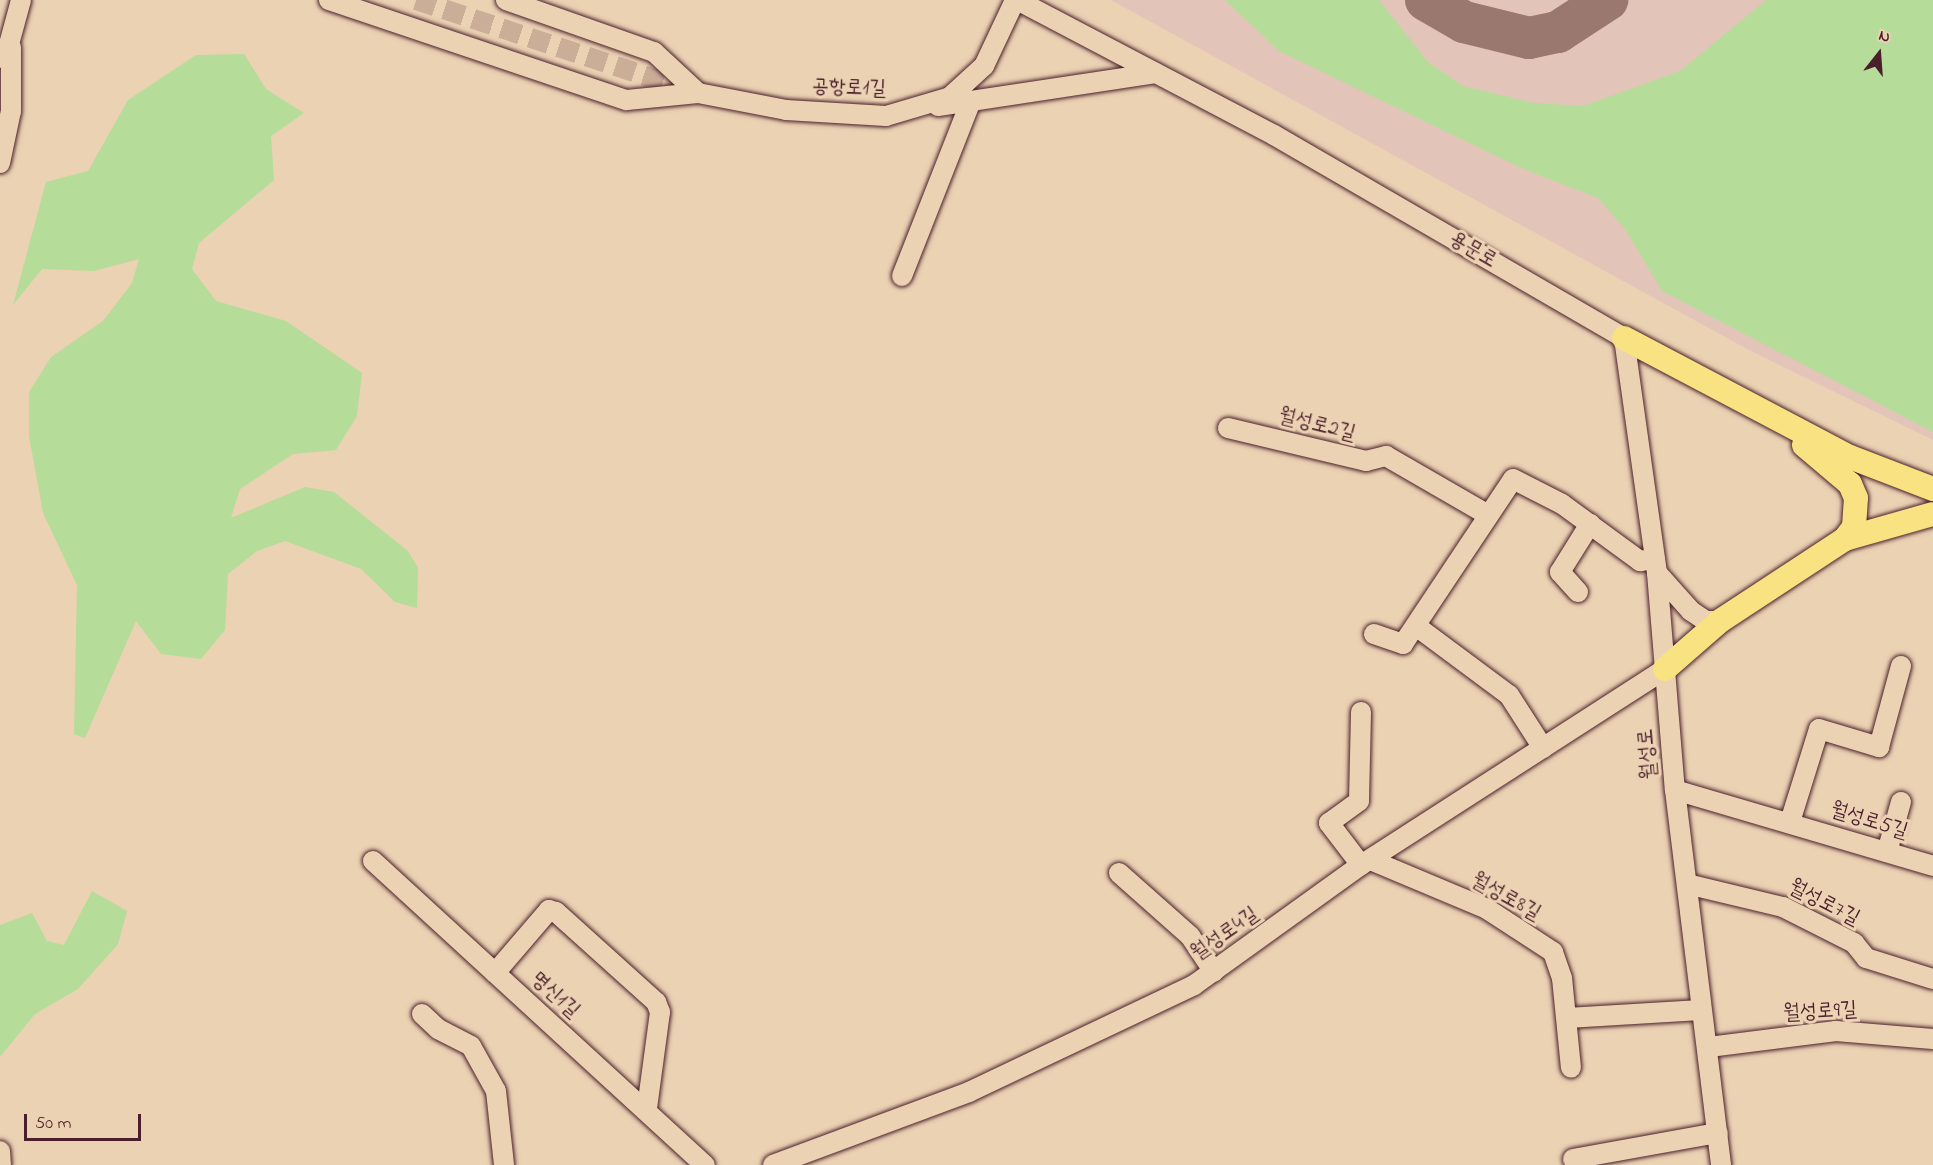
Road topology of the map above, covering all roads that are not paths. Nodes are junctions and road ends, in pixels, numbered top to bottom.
1 (21, 0) edge
2 (329, 0) edge
3 (506, 0) edge
4 (1016, 0) edge
5 (10, 46) junction
6 (0, 69) edge
7 (1156, 73) junction
8 (698, 93) junction
9 (971, 101) junction
10 (903, 111) junction
11 (0, 163) edge
12 (902, 276) dead end
13 (1624, 338) junction
14 (1773, 418) junction
15 (1228, 428) dead end
16 (1933, 489) edge
17 (1488, 514) junction
18 (1933, 514) edge
19 (1590, 524) junction
20 (1845, 539) junction
21 (1656, 566) junction
22 (1578, 592) dead end
23 (1720, 621) junction
24 (1416, 626) junction
25 (1374, 634) dead end
26 (1901, 666) dead end
27 (1665, 669) junction
28 (1361, 712) dead end
29 (1543, 748) junction
30 (1675, 790) junction
31 (1901, 802) dead end
32 (1790, 822) junction
33 (1887, 852) junction
34 (373, 861) dead end
35 (1367, 863) junction
36 (1933, 866) edge
37 (1119, 873) dead end
38 (1687, 884) junction
39 (1214, 972) junction
40 (495, 973) junction
41 (1933, 979) edge
42 (1701, 1010) junction
43 (422, 1014) dead end
44 (1567, 1018) junction
45 (1933, 1039) edge
46 (1709, 1047) junction
47 (1571, 1068) dead end
48 (647, 1108) junction
49 (1718, 1133) junction
50 (0, 1151) edge
51 (1574, 1159) dead end
52 (1, 1165) edge
53 (504, 1165) edge
54 (705, 1165) edge
55 (773, 1165) edge
56 (1721, 1165) edge

1 - 5 street
2 - 8 street, 공항로1길
3 - 8 street
4 - 7 street, 용문로
4 - 10 street, 공항로1길
5 - 6 street
5 - 11 street
7 - 9 street
7 - 13 street, 용문로
8 - 10 street, 공항로1길
9 - 10 street
9 - 12 street
13 - 14 main road, 용문로
13 - 21 street, 월성로
14 - 16 main road, 용문로
14 - 20 main road
15 - 17 street, 월성로2길
17 - 19 street
17 - 24 street
18 - 20 main road
19 - 21 street
19 - 22 street
20 - 23 main road
21 - 23 street
21 - 27 street, 월성로
23 - 27 main road
24 - 25 street
24 - 29 street
26 - 32 street
27 - 29 street, 월성로4길
27 - 30 street, 월성로
28 - 35 street
29 - 35 street, 월성로4길
30 - 32 street, 월성로5길
30 - 38 street, 월성로
31 - 33 street
32 - 33 street, 월성로5길
33 - 36 street, 월성로5길
34 - 40 street, 명신1길
35 - 39 street, 월성로4길
35 - 44 street, 월성로8길
37 - 39 street
38 - 41 street, 월성로7길
38 - 42 street, 월성로
39 - 55 street, 월성로4길
40 - 48 street, 명신1길
40 - 48 street
42 - 44 street
42 - 46 street, 월성로
43 - 53 street
44 - 47 street, 월성로8길
45 - 46 street, 월성로9길
46 - 49 street, 월성로
48 - 54 street, 명신1길
49 - 51 street
49 - 56 street, 월성로
50 - 52 street

